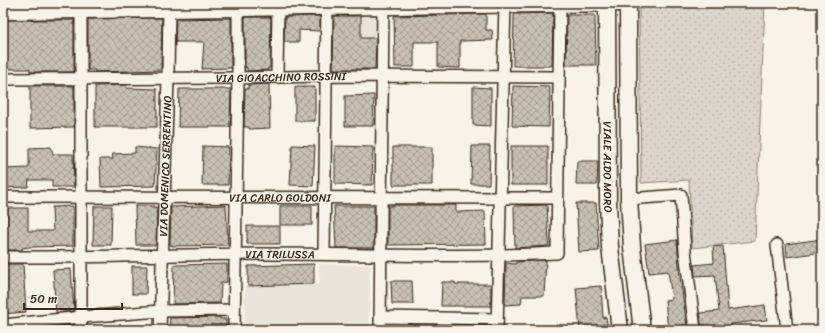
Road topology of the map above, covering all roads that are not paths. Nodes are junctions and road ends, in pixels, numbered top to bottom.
1 (607, 3) edge
2 (628, 3) edge
3 (505, 4) edge
4 (560, 4) edge
5 (238, 5) edge
6 (278, 5) edge
7 (327, 5) edge
8 (383, 5) edge
9 (81, 6) edge
10 (169, 6) edge
11 (3, 11) edge
12 (326, 76) junction
13 (502, 76) junction
14 (276, 77) junction
15 (383, 77) junction
16 (558, 77) junction
17 (82, 78) junction
18 (168, 78) junction
19 (238, 78) junction
20 (3, 79) edge
21 (236, 196) junction
22 (3, 197) edge
23 (82, 197) junction
24 (164, 197) junction
25 (325, 197) junction
26 (381, 198) junction
27 (499, 198) junction
28 (558, 198) junction
29 (629, 199) junction
30 (777, 245) dead end
31 (235, 254) junction
32 (324, 254) junction
33 (162, 255) junction
34 (380, 256) junction
35 (499, 256) junction
36 (3, 257) edge
37 (82, 258) junction
38 (234, 310) junction
39 (160, 311) junction
40 (82, 317) junction
41 (381, 317) junction
42 (3, 325) edge
43 (497, 325) edge
44 (17, 327) edge
45 (81, 330) edge
46 (160, 330) edge
47 (234, 330) edge
48 (380, 330) edge
49 (620, 330) edge
50 (642, 330) edge
51 (695, 330) edge
52 (787, 330) edge

1 - 2 street
1 - 4 street
1 - 49 street, VIALE ALDO MORO
2 - 29 street
3 - 4 street
3 - 8 street
3 - 13 street
4 - 16 street
5 - 6 street
5 - 10 street
5 - 19 street
6 - 7 street
6 - 14 street
7 - 8 street
7 - 12 street
8 - 15 street
9 - 10 street
9 - 11 street
9 - 17 street
10 - 18 street, VIA DOMENICO SERRENTINO
12 - 14 street, VIA GIOACCHINO ROSSINI
12 - 15 street, VIA GIOACCHINO ROSSINI
12 - 25 street
13 - 15 street, VIA GIOACCHINO ROSSINI
13 - 16 street, VIA GIOACCHINO ROSSINI
13 - 27 street
14 - 19 street, VIA GIOACCHINO ROSSINI
15 - 26 street
16 - 28 street
17 - 18 street, VIA GIOACCHINO ROSSINI
17 - 20 street, VIA GIOACCHINO ROSSINI
17 - 23 street
18 - 19 street, VIA GIOACCHINO ROSSINI
18 - 24 street, VIA DOMENICO SERRENTINO
19 - 21 street
21 - 24 street, VIA CARLO GOLDONI
21 - 25 street, VIA CARLO GOLDONI
21 - 31 street
22 - 23 street, VIA CARLO GOLDONI
23 - 24 street, VIA CARLO GOLDONI
23 - 37 street
24 - 33 street, VIA DOMENICO SERRENTINO
25 - 26 street, VIA CARLO GOLDONI
25 - 32 street
26 - 27 street, VIA CARLO GOLDONI
26 - 34 street
27 - 28 street, VIA CARLO GOLDONI
27 - 35 street
28 - 35 street, VIA TRILUSSA
29 - 50 street
29 - 51 street
30 - 52 street
31 - 32 street, VIA TRILUSSA
31 - 33 street, VIA TRILUSSA
31 - 38 street
32 - 34 street, VIA TRILUSSA
33 - 37 street, VIA TRILUSSA
33 - 39 street, VIA DOMENICO SERRENTINO
34 - 35 street, VIA TRILUSSA
34 - 41 street
35 - 43 street
36 - 37 street, VIA TRILUSSA
37 - 40 street
38 - 39 street
38 - 47 street
39 - 40 street
39 - 46 street, VIA DOMENICO SERRENTINO
40 - 44 street
40 - 45 street
41 - 43 street
41 - 48 street
42 - 44 street

